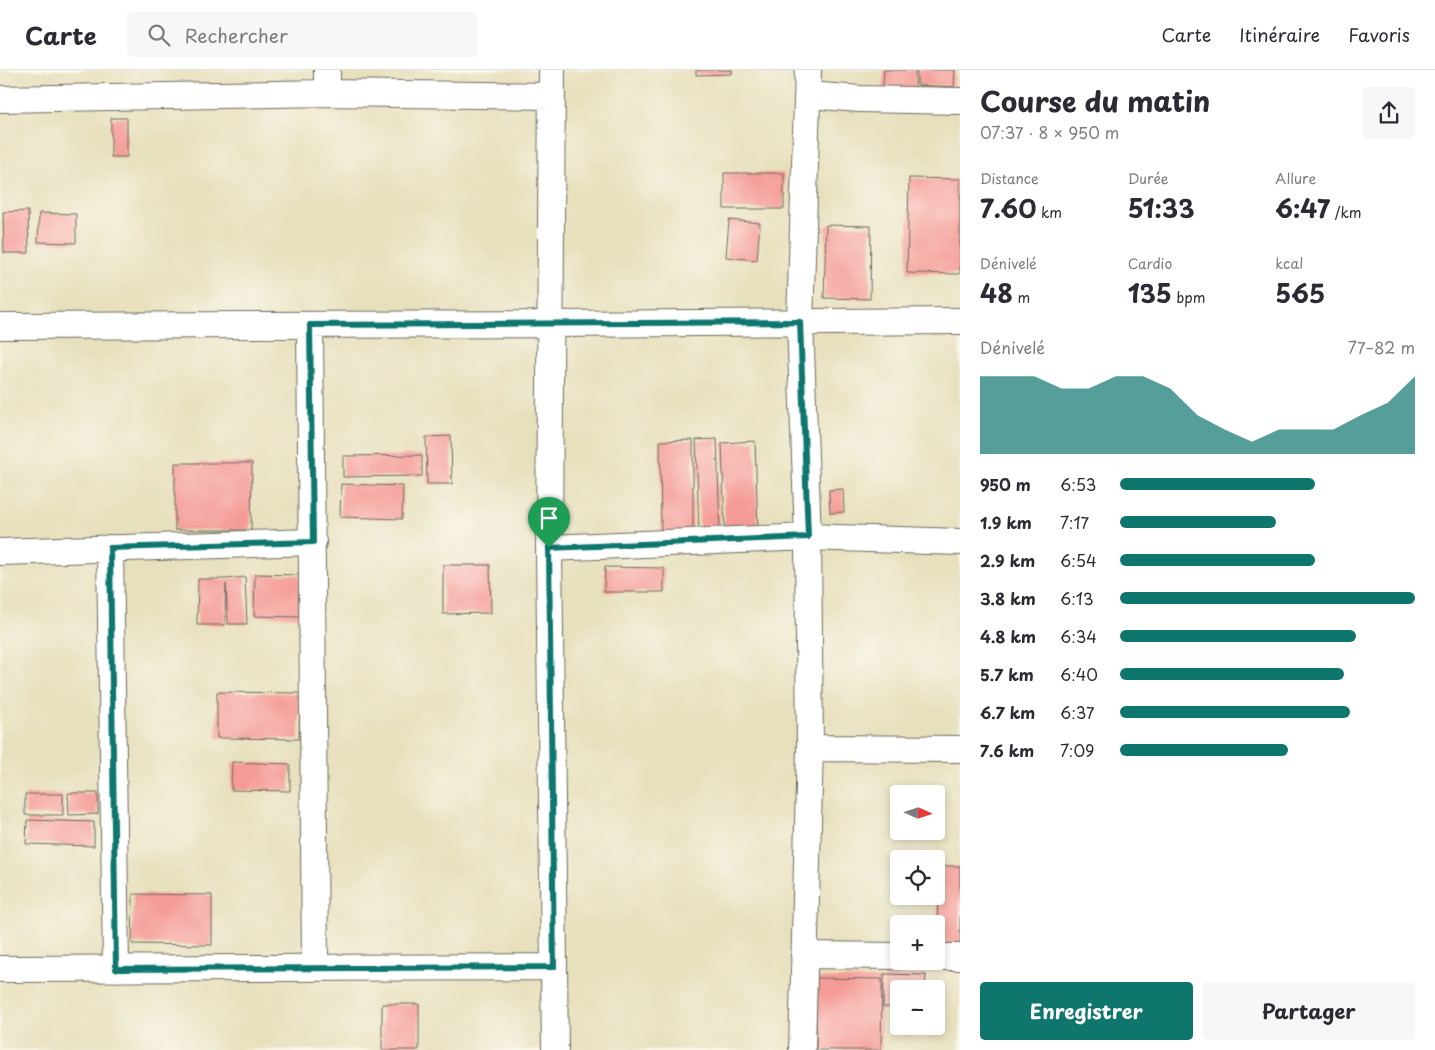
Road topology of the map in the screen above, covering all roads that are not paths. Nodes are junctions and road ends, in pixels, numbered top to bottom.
1 (552, 70) edge
2 (327, 82) edge
3 (808, 83) edge
4 (551, 96) junction
5 (0, 99) edge
6 (960, 101) edge
7 (960, 321) edge
8 (800, 322) junction
9 (551, 324) junction
10 (310, 325) junction
11 (0, 326) edge
12 (808, 537) junction
13 (313, 542) junction
14 (960, 542) edge
15 (110, 548) junction
16 (549, 548) junction
17 (0, 552) edge
18 (810, 748) junction
19 (960, 749) edge
20 (804, 955) junction
21 (890, 956) edge
22 (945, 957) edge
23 (960, 957) edge
24 (554, 967) junction
25 (315, 968) junction
26 (0, 969) edge
27 (116, 969) junction
28 (555, 1050) edge
29 (802, 1050) edge

1 - 4 street
2 - 4 street
2 - 5 street
3 - 6 street
3 - 8 street
4 - 9 street
7 - 8 street
8 - 9 street
8 - 12 street
9 - 10 street
9 - 16 street
10 - 11 street
10 - 13 street
12 - 14 street
12 - 16 street
12 - 18 street
13 - 15 street
13 - 25 street
15 - 17 street
15 - 27 street
16 - 24 street
18 - 19 street
18 - 20 street
20 - 21 street
20 - 29 street
22 - 23 street
24 - 25 street
24 - 28 street
25 - 27 street
26 - 27 street

